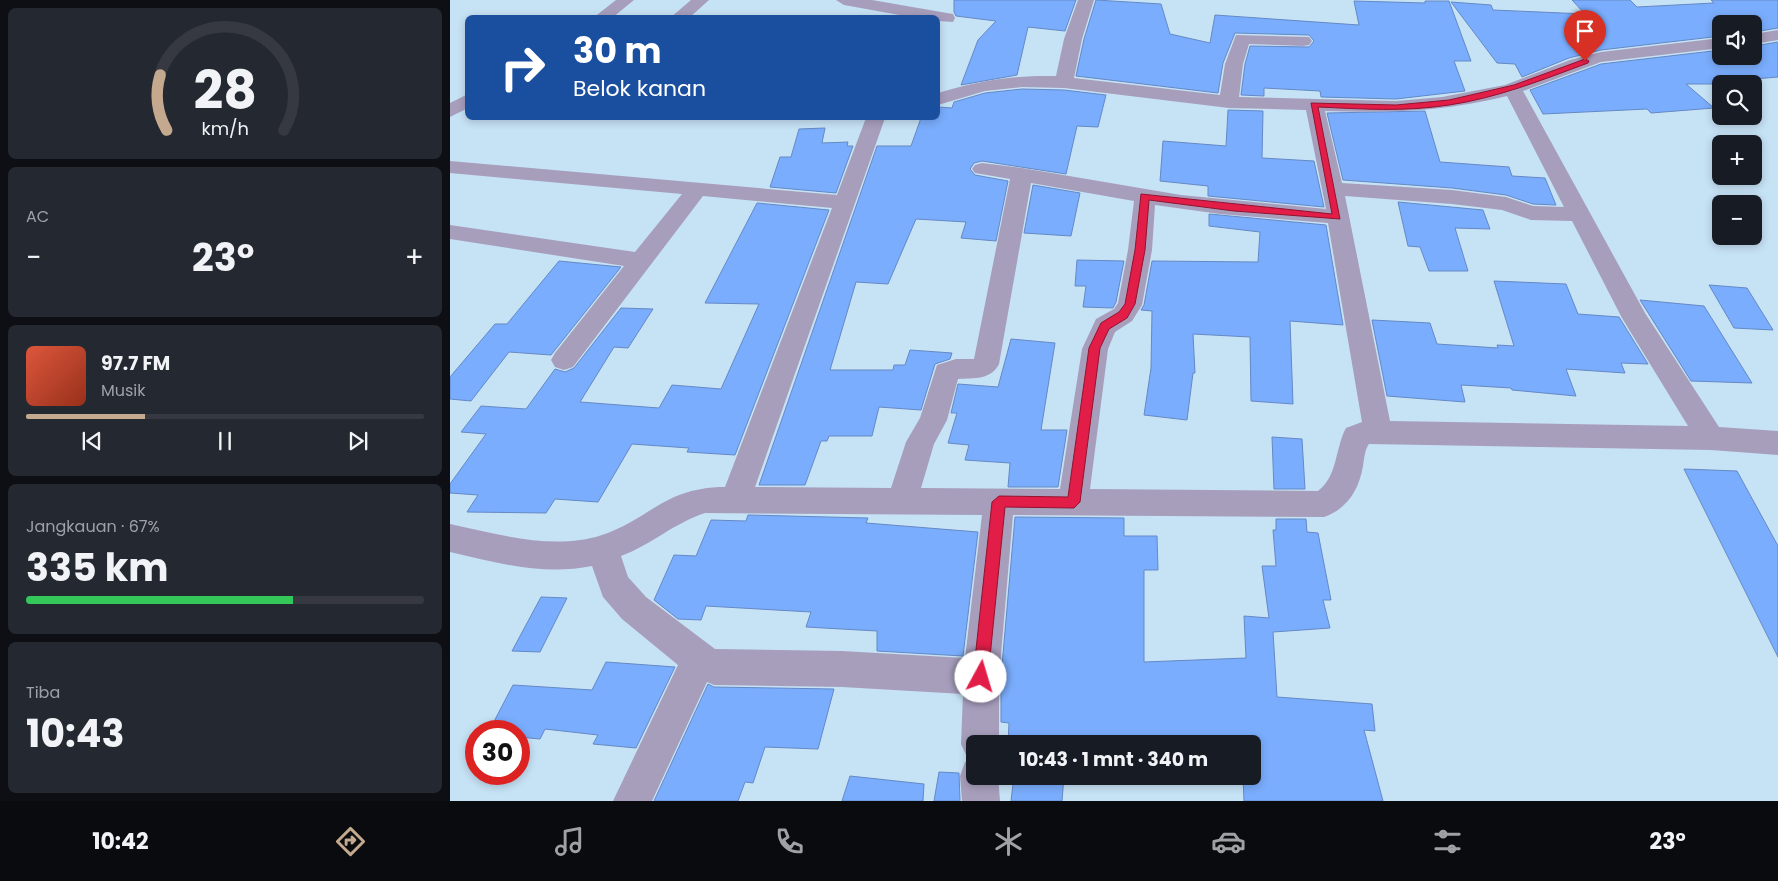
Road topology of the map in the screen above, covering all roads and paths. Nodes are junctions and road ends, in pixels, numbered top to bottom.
1 (626, 0) edge
2 (700, 0) edge
3 (844, 0) edge
4 (1086, 0) edge
5 (605, 15) edge
6 (682, 15) edge
7 (930, 15) edge
8 (940, 17) edge
9 (947, 18) dead end
10 (1303, 41) dead end
11 (1712, 44) edge
12 (1064, 82) junction
13 (1512, 88) junction
14 (940, 98) edge
15 (1230, 102) junction
16 (1314, 105) junction
17 (875, 120) edge
18 (450, 167) edge
19 (982, 169) dead end
20 (1022, 174) junction
21 (697, 189) junction
22 (1333, 189) junction
23 (1145, 196) junction
24 (844, 202) junction
25 (1580, 214) junction
26 (1337, 217) junction
27 (450, 232) edge
28 (641, 261) junction
29 (564, 360) dead end
30 (1378, 432) junction
31 (1711, 438) junction
32 (1778, 443) edge
33 (736, 500) junction
34 (902, 501) junction
35 (999, 502) junction
36 (1074, 502) junction
37 (450, 538) edge
38 (603, 550) junction
39 (699, 660) junction
40 (981, 677) junction
41 (980, 735) edge
42 (980, 785) edge
43 (632, 801) edge
44 (981, 801) edge

1 - 5 street
2 - 6 street
3 - 7 street
4 - 12 street
8 - 9 street
10 - 15 street
11 - 13 street
12 - 14 street
12 - 15 street
13 - 16 street
13 - 25 street
15 - 16 street
16 - 22 street
17 - 24 street
18 - 21 street
19 - 20 street
20 - 23 street
20 - 34 street
21 - 24 street
21 - 28 street
22 - 25 street
22 - 26 street
23 - 26 street
23 - 36 street
24 - 33 street
25 - 31 street
26 - 30 street
27 - 28 street
28 - 29 street
30 - 31 street
30 - 36 street
31 - 32 street
33 - 34 street
33 - 38 street
34 - 35 street
35 - 36 street
35 - 40 street
37 - 38 street
38 - 39 street
39 - 40 street
39 - 43 street
40 - 41 street
42 - 44 street

